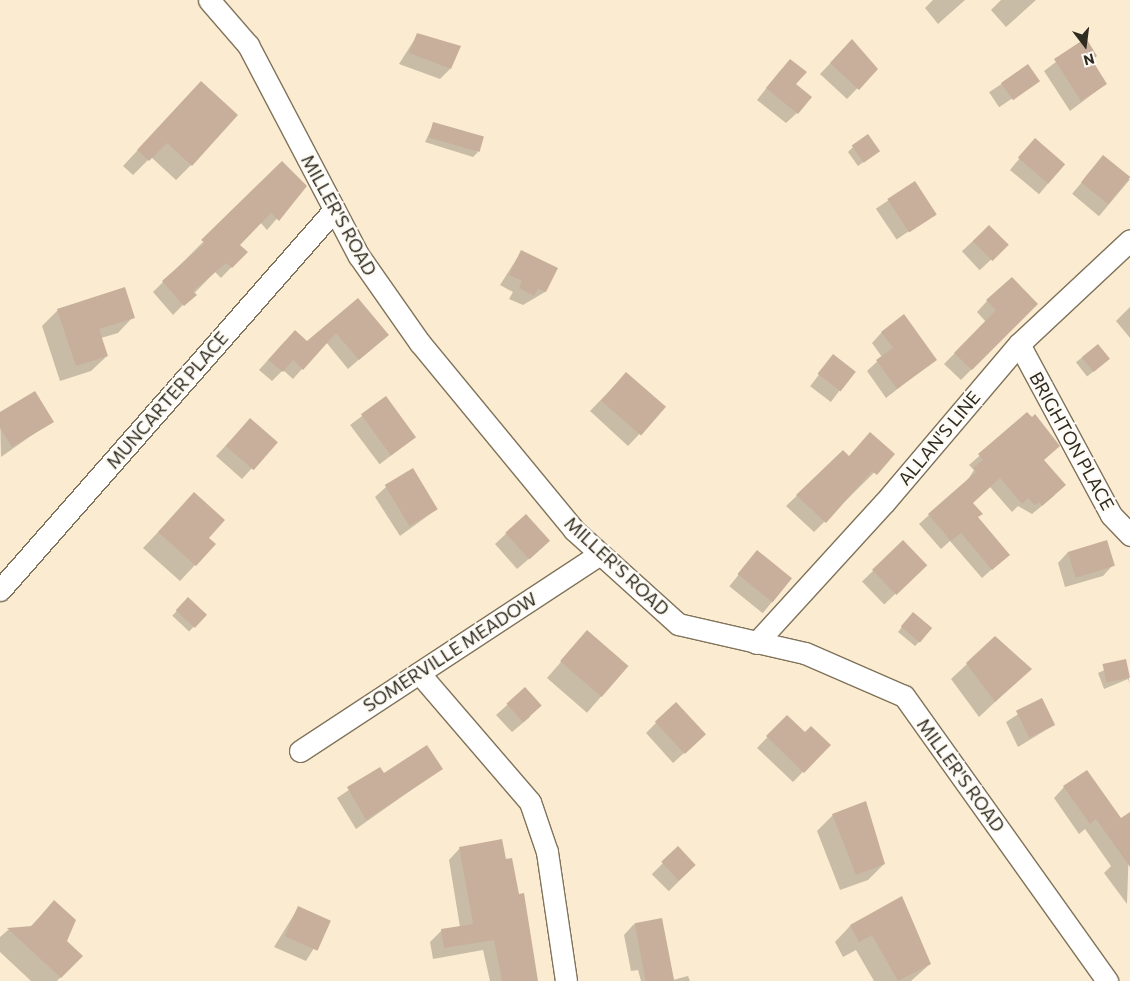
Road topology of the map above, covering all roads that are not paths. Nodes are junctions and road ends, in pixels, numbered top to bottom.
1 (210, 0) edge
2 (334, 210) junction
3 (1130, 240) edge
4 (1018, 344) junction
5 (1130, 534) edge
6 (600, 554) junction
7 (0, 590) edge
8 (756, 643) junction
9 (419, 673) junction
10 (300, 751) dead end
11 (566, 981) edge
12 (1107, 981) edge

1 - 2 street, MILLER'S ROAD
2 - 6 street, MILLER'S ROAD
2 - 7 street, MUNCARTER PLACE
3 - 4 street, ALLAN'S LINE
4 - 5 street, BRIGHTON PLACE
4 - 8 street, ALLAN'S LINE
6 - 8 street, MILLER'S ROAD
6 - 9 street, SOMERVILLE MEADOW
8 - 12 street, MILLER'S ROAD
9 - 10 street, SOMERVILLE MEADOW
9 - 11 street

